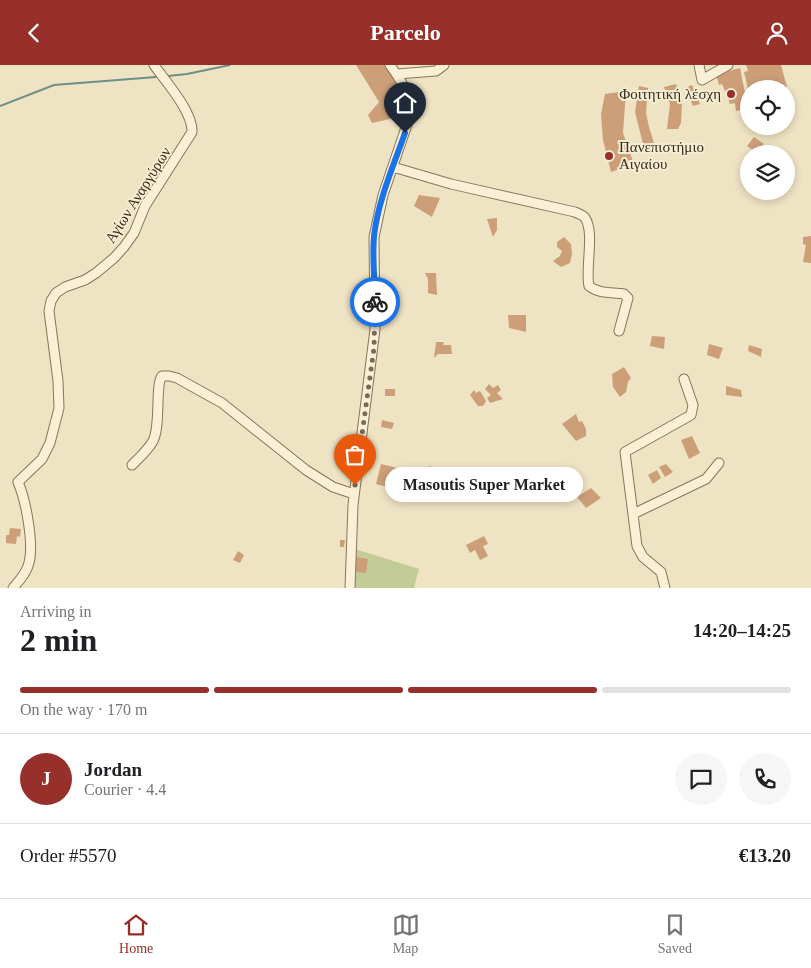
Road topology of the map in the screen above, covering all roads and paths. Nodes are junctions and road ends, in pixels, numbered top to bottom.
1 (154, 65) edge
2 (390, 65) edge
3 (444, 65) edge
4 (699, 65) edge
5 (728, 65) edge
6 (397, 74) junction
7 (393, 167) junction
8 (619, 331) dead end
9 (684, 379) dead end
10 (719, 463) dead end
11 (132, 465) dead end
12 (354, 494) junction
13 (633, 514) junction
14 (12, 588) edge
15 (350, 588) edge
16 (666, 588) edge

1 - 14 street, Αγίων Αναργύρων
2 - 6 street
3 - 6 street
4 - 5 street
6 - 7 street
7 - 8 street
7 - 12 street
9 - 13 street
10 - 13 street
11 - 12 street
12 - 15 street
13 - 16 street

